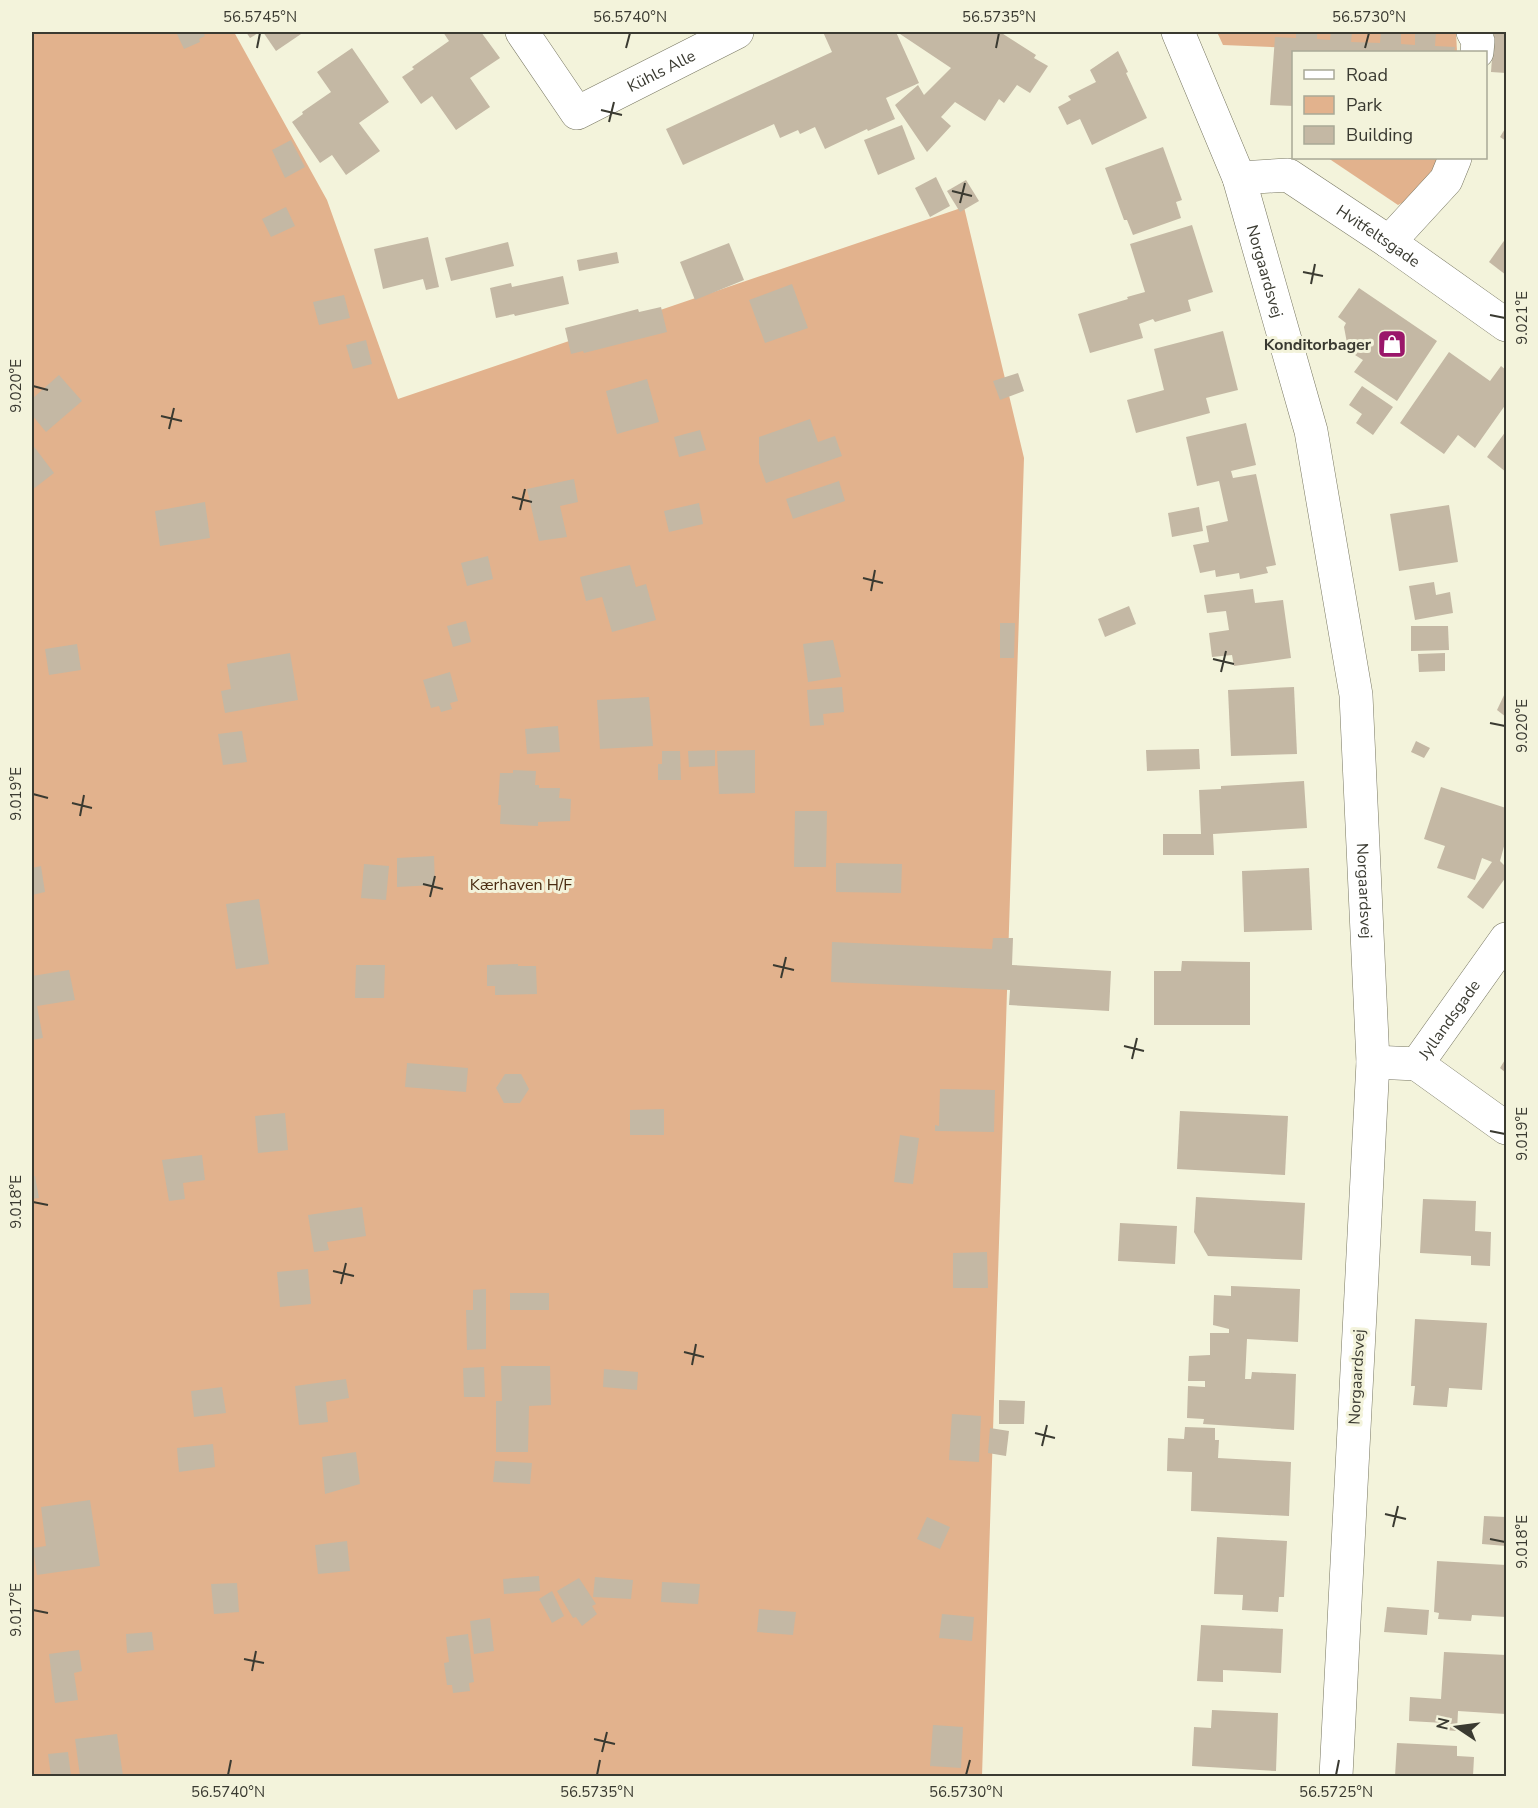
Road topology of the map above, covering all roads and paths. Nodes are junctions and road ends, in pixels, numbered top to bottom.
1 (522, 32) edge
2 (737, 32) edge
3 (1178, 32) edge
4 (1473, 32) edge
5 (1477, 51) edge
6 (1455, 159) edge
7 (1239, 178) junction
8 (1389, 242) junction
9 (1506, 325) edge
10 (1506, 939) edge
11 (1372, 1062) junction
12 (1417, 1064) junction
13 (1506, 1128) edge
14 (1336, 1776) edge

1 - 2 street, Kühls Alle
3 - 7 street, Norgaardsvej
4 - 5 street
6 - 8 street
7 - 8 street, Hvitfeltsgade
7 - 11 street, Norgaardsvej
8 - 9 street, Hvitfeltsgade
10 - 12 street, Jyllandsgade
11 - 12 street, Jyllandsgade
11 - 14 street, Norgaardsvej
12 - 13 street

